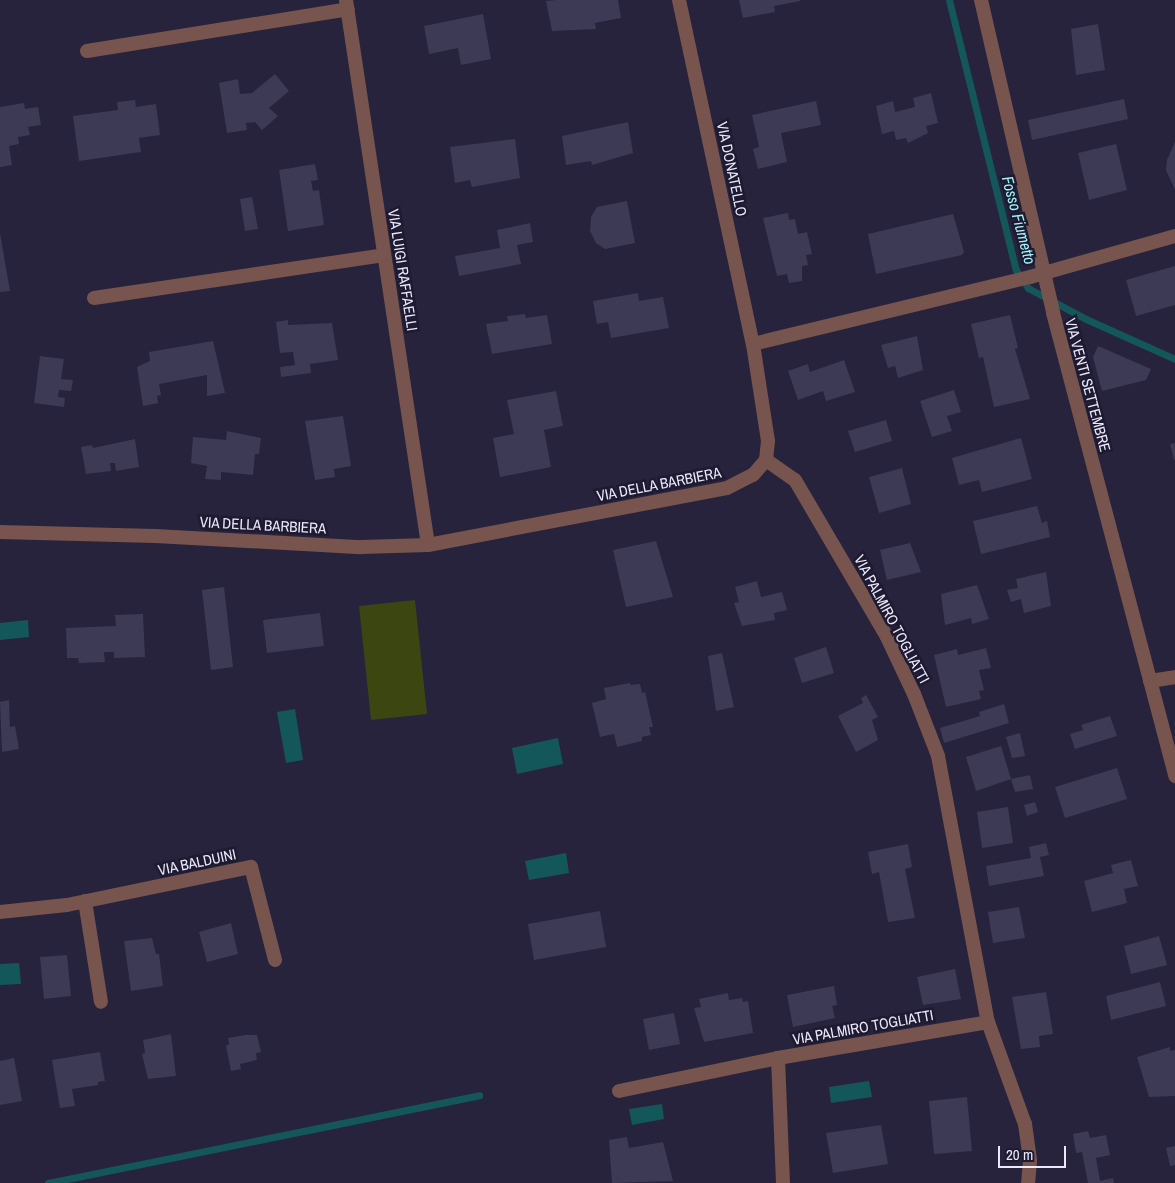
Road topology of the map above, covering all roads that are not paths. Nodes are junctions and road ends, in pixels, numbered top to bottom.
1 (678, 0) edge
2 (981, 0) edge
3 (347, 4) edge
4 (87, 51) dead end
5 (1175, 236) edge
6 (384, 255) junction
7 (1036, 275) junction
8 (94, 298) dead end
9 (753, 344) junction
10 (766, 460) junction
11 (0, 532) edge
12 (428, 545) junction
13 (1175, 677) edge
14 (1150, 682) junction
15 (1175, 776) edge
16 (85, 901) junction
17 (0, 912) edge
18 (275, 960) dead end
19 (101, 1002) dead end
20 (988, 1022) junction
21 (778, 1058) junction
22 (619, 1091) dead end
23 (783, 1183) edge
24 (1028, 1183) edge

1 - 9 street, VIA DONATELLO
2 - 7 street, VIA VENTI SETTEMBRE
3 - 4 street
3 - 6 street, VIA LUIGI RAFFAELLI
5 - 7 street
6 - 8 street
6 - 12 street, VIA LUIGI RAFFAELLI
7 - 9 street
7 - 14 street, VIA VENTI SETTEMBRE
9 - 10 street
10 - 12 street, VIA DELLA BARBIERA
10 - 20 street, VIA PALMIRO TOGLIATTI
11 - 12 street, VIA DELLA BARBIERA
13 - 14 street
14 - 15 street, VIA VENTI SETTEMBRE
16 - 17 street, VIA BALDUINI
16 - 18 street, VIA BALDUINI
16 - 19 street
20 - 21 street, VIA PALMIRO TOGLIATTI
20 - 24 street, VIA PALMIRO TOGLIATTI
21 - 22 street
21 - 23 street, VIA PALMIRO TOGLIATTI

